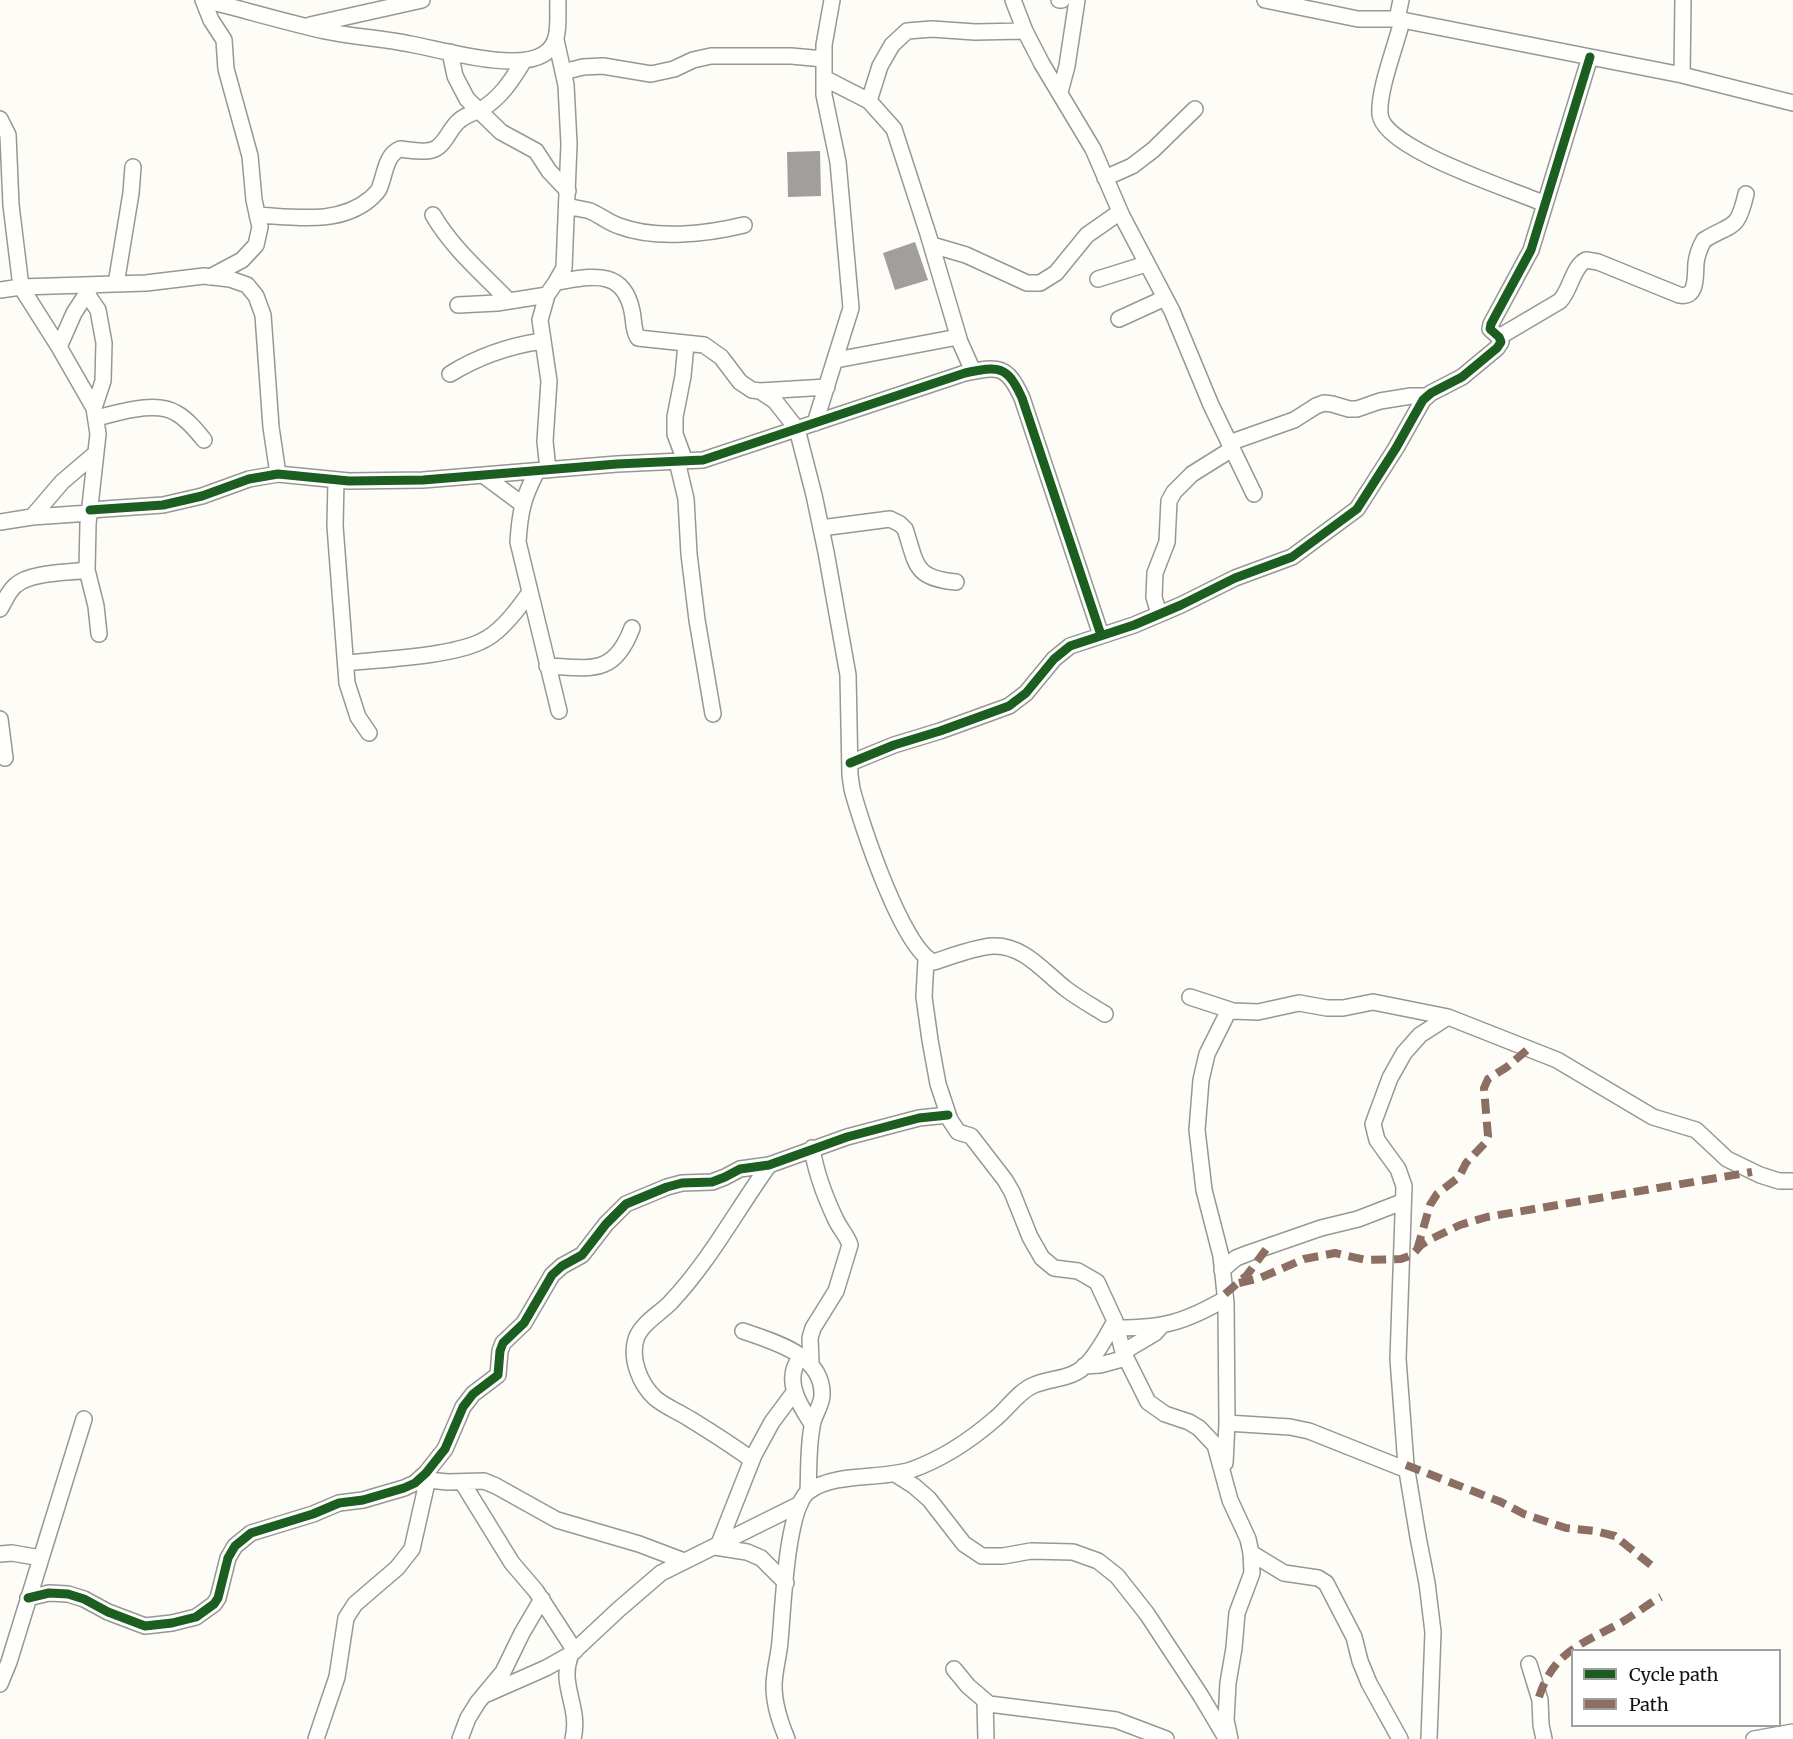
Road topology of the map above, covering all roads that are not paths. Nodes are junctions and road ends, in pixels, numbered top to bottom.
1 (204, 0) edge
2 (422, 0) edge
3 (558, 0) edge
4 (832, 0) edge
5 (1013, 0) edge
6 (1077, 0) edge
7 (1265, 0) edge
8 (1401, 0) edge
9 (1683, 0) edge
10 (1298, 3) edge
11 (1400, 20) junction
12 (307, 26) junction
13 (1024, 31) junction
14 (556, 40) junction
15 (450, 52) junction
16 (1590, 57) junction
17 (824, 58) junction
18 (523, 62) junction
19 (563, 72) junction
20 (1682, 75) junction
21 (824, 78) junction
22 (1060, 92) junction
23 (869, 101) junction
24 (1793, 103) edge
25 (1195, 109) dead end
26 (478, 111) junction
27 (0, 118) edge
28 (133, 167) dead end
29 (1105, 178) junction
30 (5, 185) edge
31 (1746, 194) dead end
32 (567, 199) junction
33 (1545, 204) junction
34 (1120, 212) junction
35 (257, 215) junction
36 (433, 215) dead end
37 (744, 225) dead end
38 (932, 245) junction
39 (1146, 264) junction
40 (210, 277) junction
41 (1098, 279) dead end
42 (556, 282) junction
43 (116, 284) junction
44 (21, 287) junction
45 (90, 289) junction
46 (0, 291) edge
47 (546, 295) junction
48 (1165, 298) junction
49 (508, 301) junction
50 (458, 305) dead end
51 (1119, 319) dead end
52 (958, 337) junction
53 (1499, 337) junction
54 (542, 341) junction
55 (686, 344) junction
56 (59, 347) junction
57 (836, 360) junction
58 (973, 371) junction
59 (450, 374) dead end
60 (827, 387) junction
61 (760, 391) junction
62 (1428, 396) junction
63 (95, 413) junction
64 (815, 423) junction
65 (798, 429) junction
66 (204, 440) dead end
67 (1231, 446) junction
68 (96, 453) junction
69 (681, 461) junction
70 (542, 470) junction
71 (278, 474) junction
72 (483, 475) junction
73 (336, 480) junction
74 (1254, 494) dead end
75 (522, 504) junction
76 (90, 511) junction
77 (32, 517) junction
78 (0, 522) edge
79 (821, 528) junction
80 (87, 570) junction
81 (956, 582) dead end
82 (530, 592) junction
83 (0, 609) edge
84 (1159, 614) junction
85 (632, 628) dead end
86 (99, 634) dead end
87 (1101, 635) junction
88 (346, 663) junction
89 (547, 666) junction
90 (559, 711) dead end
91 (713, 714) dead end
92 (0, 719) edge
93 (369, 733) dead end
94 (5, 758) dead end
95 (850, 763) junction
96 (926, 959) junction
97 (1190, 997) dead end
98 (1229, 1010) junction
99 (1105, 1014) dead end
100 (1448, 1017) junction
101 (948, 1114) junction
102 (812, 1148) junction
103 (769, 1165) junction
104 (1793, 1181) edge
105 (1402, 1202) junction
106 (1222, 1270) junction
107 (1225, 1299) junction
108 (1116, 1325) junction
109 (1162, 1325) junction
110 (743, 1331) dead end
111 (1124, 1355) junction
112 (806, 1360) junction
113 (1084, 1366) junction
114 (795, 1391) junction
115 (84, 1419) dead end
116 (1227, 1423) junction
117 (812, 1424) junction
118 (752, 1460) junction
119 (1407, 1470) junction
120 (1224, 1473) junction
121 (895, 1474) junction
122 (427, 1475) junction
123 (462, 1482) junction
124 (804, 1498) junction
125 (716, 1546) junction
126 (1251, 1553) junction
127 (0, 1554) edge
128 (41, 1558) junction
129 (684, 1561) junction
130 (786, 1583) junction
131 (28, 1598) junction
132 (542, 1599) junction
133 (573, 1652) junction
134 (1529, 1664) dead end
135 (954, 1669) dead end
136 (0, 1684) edge
137 (483, 1695) junction
138 (985, 1701) junction
139 (1793, 1732) edge
140 (1222, 1736) edge
141 (316, 1739) edge
142 (460, 1739) edge
143 (573, 1739) edge
144 (787, 1739) edge
145 (986, 1739) edge
146 (1166, 1739) edge
147 (1400, 1739) edge
148 (1429, 1739) edge
149 (1544, 1739) edge
150 (1754, 1739) edge

1 - 12 street
1 - 35 street
2 - 12 street
3 - 14 street
4 - 17 street
5 - 13 street
6 - 22 street
7 - 10 street
8 - 11 street
9 - 20 street
10 - 11 street
11 - 16 street
11 - 33 street
12 - 15 street
13 - 22 street
13 - 23 street
14 - 18 street
14 - 19 street
15 - 18 street
15 - 26 street
16 - 20 street
16 - 33 street
17 - 19 street
17 - 21 street
18 - 26 street
19 - 32 street
20 - 24 street
21 - 23 street
21 - 57 street
22 - 29 street
23 - 38 street
25 - 29 street
26 - 32 street
26 - 35 street
27 - 30 street
28 - 43 street
29 - 34 street
30 - 44 street
31 - 53 street
32 - 37 street
32 - 42 street
33 - 53 street
34 - 38 street
34 - 39 street
35 - 40 street
36 - 49 street
38 - 52 street
39 - 41 street
39 - 48 street
40 - 43 street
40 - 71 street
42 - 47 street
42 - 55 street
43 - 45 street
44 - 45 street
44 - 46 street
44 - 56 street
45 - 56 street
45 - 63 street
47 - 49 street
47 - 54 street
48 - 51 street
48 - 67 street
49 - 50 street
52 - 57 street
52 - 58 street
53 - 62 street
54 - 59 street
54 - 70 street
55 - 61 street
55 - 69 street
56 - 63 street
57 - 60 street
58 - 64 street
58 - 87 street
60 - 61 street
60 - 64 street
61 - 65 street
62 - 67 street
62 - 84 street
63 - 66 street
63 - 68 street
64 - 65 street
65 - 69 street
65 - 79 street
67 - 74 street
67 - 84 street
68 - 76 street
68 - 77 street
69 - 70 street
69 - 91 street
70 - 72 street
70 - 75 street
71 - 73 street
71 - 76 street
72 - 73 street
72 - 75 street
73 - 88 street
75 - 82 street
76 - 77 street
76 - 80 street
77 - 78 street
79 - 81 street
79 - 95 street
80 - 83 street
80 - 86 street
82 - 88 street
82 - 89 street
84 - 87 street
85 - 89 street
87 - 95 street
88 - 93 street
89 - 90 street
92 - 94 street
95 - 96 street
96 - 99 street
96 - 101 street
97 - 98 street
98 - 100 street
98 - 106 street
100 - 104 street
100 - 105 street
101 - 102 street
101 - 108 street
102 - 103 street
102 - 112 street
103 - 118 street
103 - 122 street
105 - 106 street
105 - 119 street
106 - 107 street
107 - 109 street
107 - 116 street
108 - 109 street
108 - 111 street
108 - 113 street
109 - 111 street
110 - 112 street
111 - 113 street
111 - 120 street
112 - 114 street
112 - 117 street
113 - 121 street
114 - 117 street
114 - 118 street
115 - 128 street
116 - 119 street
116 - 120 street
117 - 124 street
118 - 125 street
119 - 148 street
120 - 126 street
121 - 124 street
121 - 140 street
122 - 123 street
122 - 131 street
122 - 141 street
123 - 129 street
123 - 132 street
124 - 125 street
124 - 130 street
125 - 129 street
125 - 130 street
126 - 140 street
126 - 147 street
127 - 128 street
128 - 131 street
129 - 133 street
130 - 144 street
131 - 136 street
132 - 133 street
132 - 137 street
133 - 137 street
133 - 143 street
134 - 149 street
135 - 138 street
137 - 142 street
138 - 145 street
138 - 146 street
139 - 150 street

